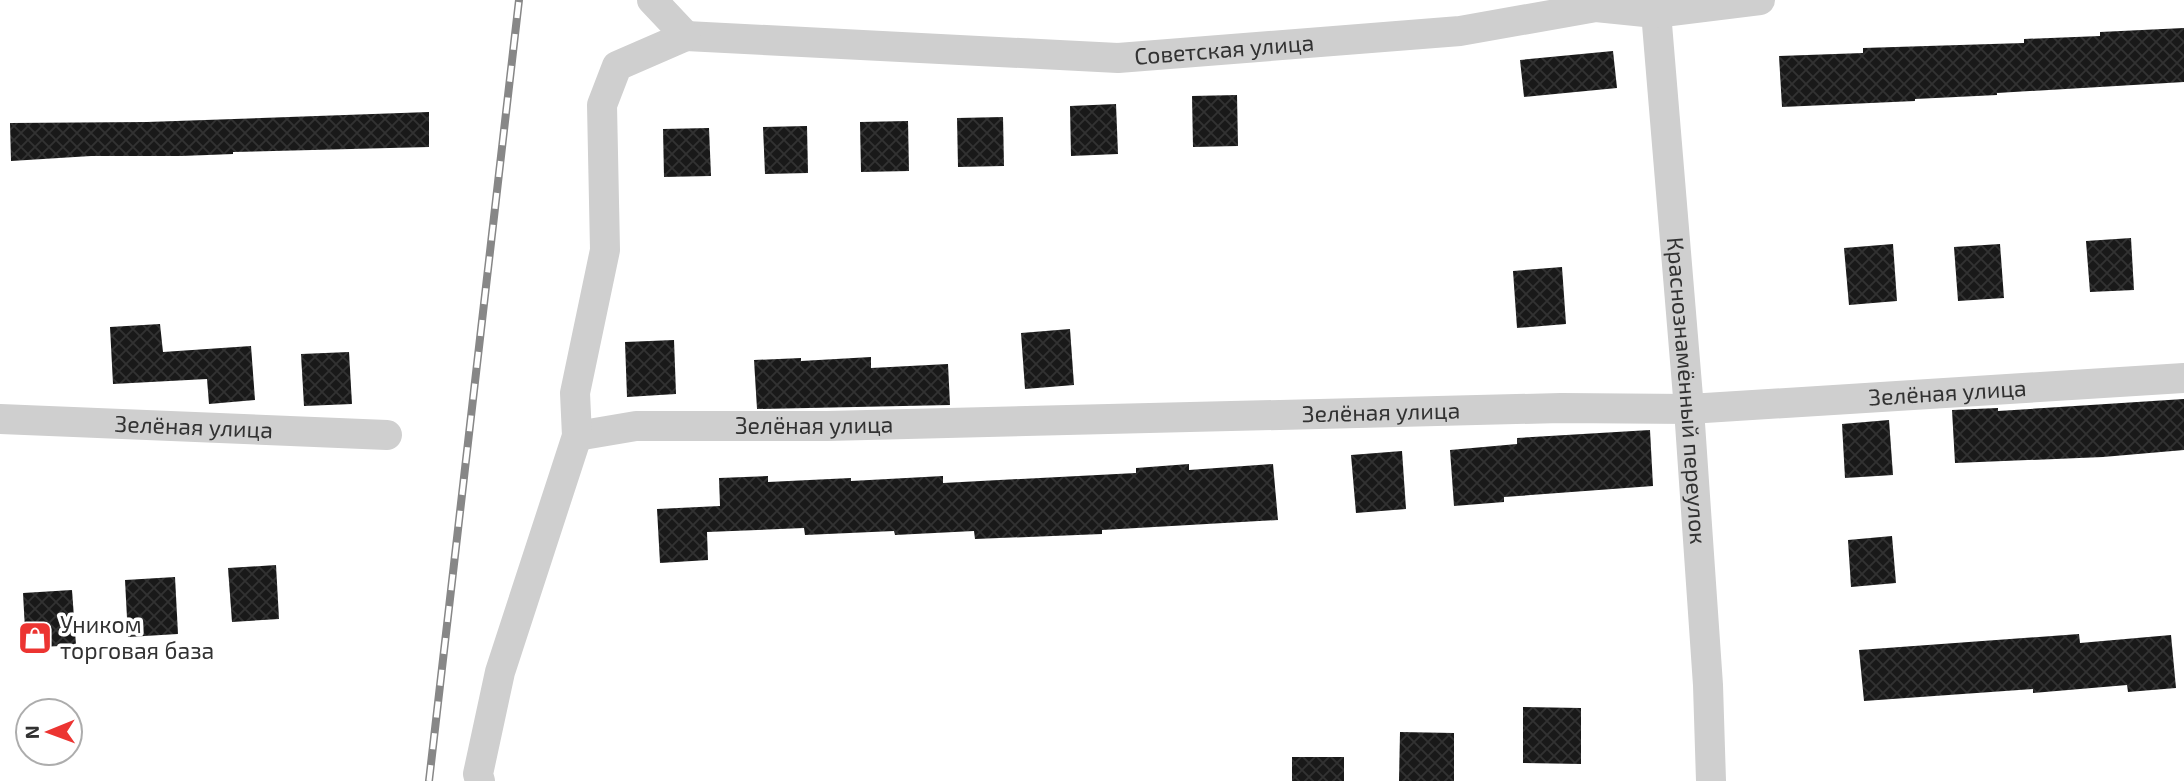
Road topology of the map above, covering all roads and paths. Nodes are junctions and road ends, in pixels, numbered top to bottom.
1 (652, 0) edge
2 (1760, 0) edge
3 (1655, 7) edge
4 (685, 36) junction
5 (2184, 378) edge
6 (1689, 409) junction
7 (0, 419) edge
8 (387, 435) dead end
9 (577, 436) junction
10 (480, 781) edge
11 (1711, 781) edge

1 - 4 street
2 - 3 street, Советская улица
3 - 4 street, Советская улица
3 - 6 street, Краснознамённый переулок
4 - 9 street
5 - 6 street, Зелёная улица
6 - 9 street, Зелёная улица
6 - 11 street, Краснознамённый переулок
7 - 8 street, Зелёная улица
9 - 10 street

